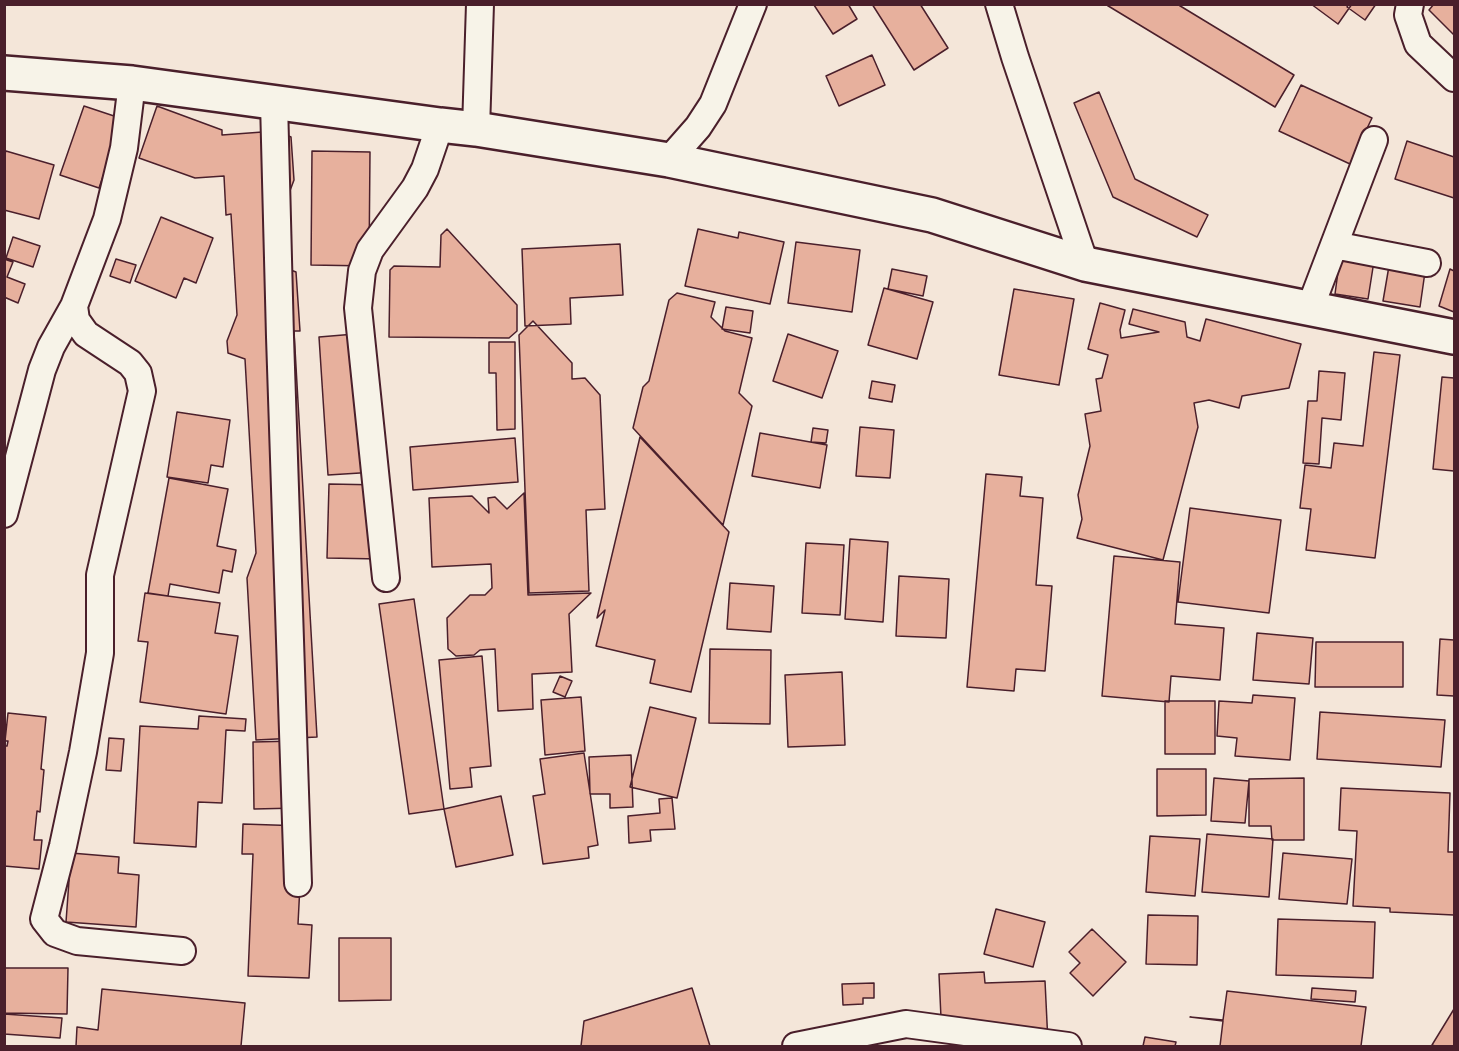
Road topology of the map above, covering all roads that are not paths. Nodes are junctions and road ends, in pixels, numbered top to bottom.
1 (480, 4) edge
2 (753, 4) edge
3 (999, 4) edge
4 (1410, 4) edge
5 (4, 73) edge
6 (1455, 78) edge
7 (132, 83) junction
8 (274, 102) junction
9 (440, 125) junction
10 (476, 129) junction
11 (1374, 140) dead end
12 (669, 160) junction
13 (1334, 245) junction
14 (1427, 263) dead end
15 (1085, 264) junction
16 (74, 306) junction
17 (1310, 308) junction
18 (1455, 337) edge
19 (4, 514) edge
20 (386, 578) dead end
21 (298, 883) dead end
22 (182, 951) dead end
23 (796, 1047) edge
24 (1068, 1047) edge

1 - 10 street
2 - 12 street
3 - 15 street
4 - 6 street
5 - 7 main road
7 - 8 main road
7 - 16 street
8 - 9 main road
8 - 21 street
9 - 10 main road
9 - 20 street
10 - 12 main road
11 - 13 street
12 - 15 main road
13 - 14 street
13 - 17 street
15 - 17 main road
16 - 19 street
16 - 22 street
17 - 18 main road
23 - 24 street

